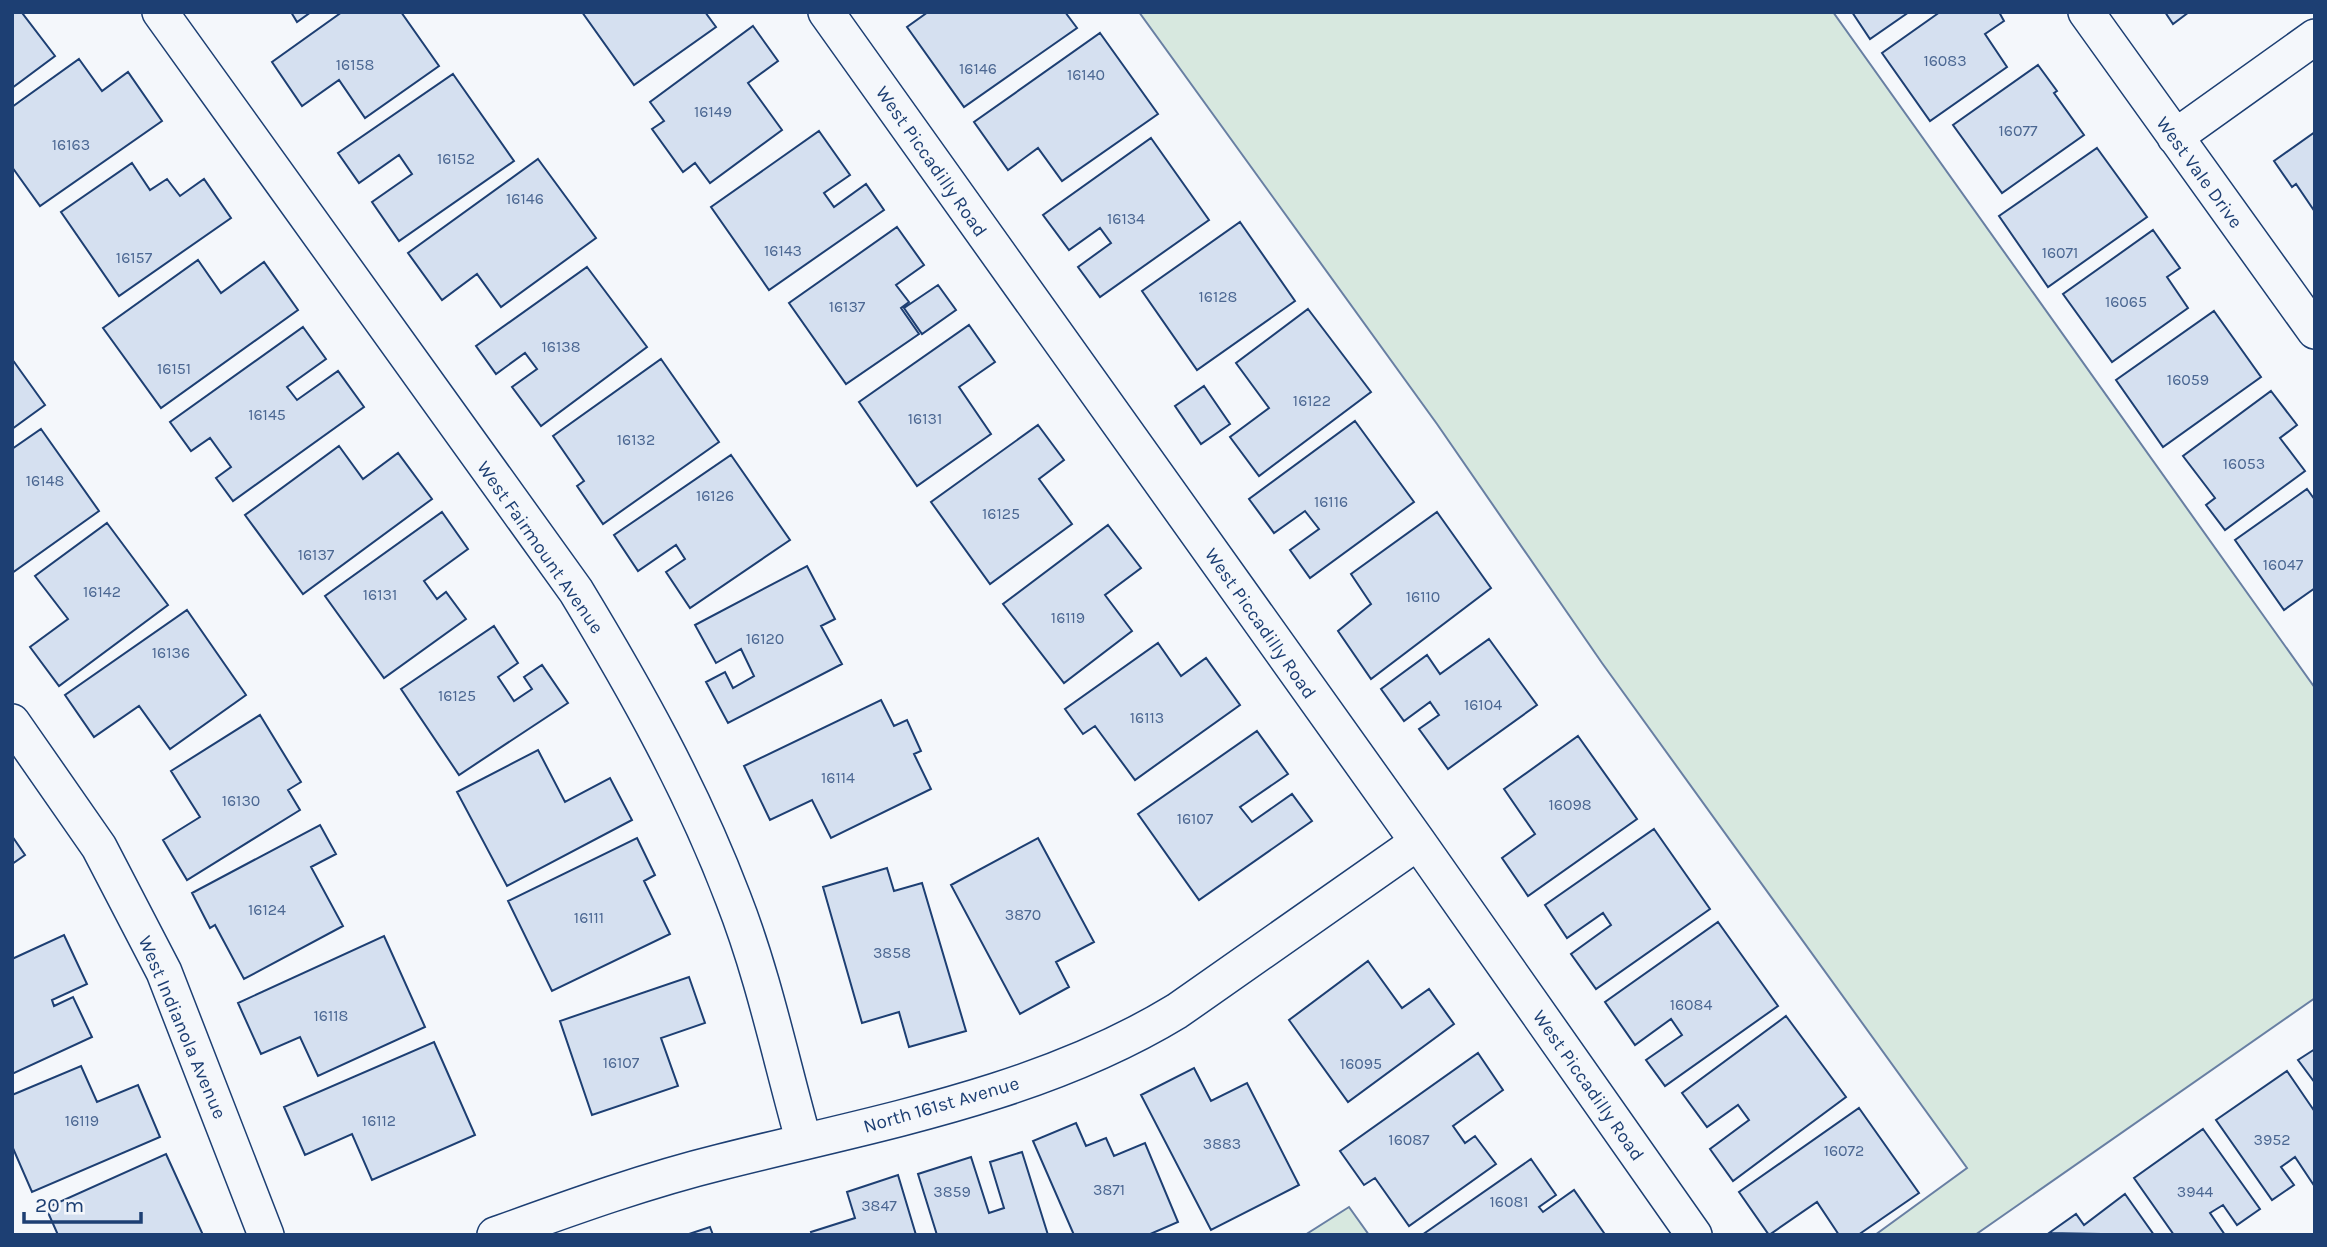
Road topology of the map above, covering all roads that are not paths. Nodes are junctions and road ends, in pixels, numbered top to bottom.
1 (160, 12) edge
2 (826, 12) edge
3 (2086, 12) edge
4 (2315, 37) edge
5 (2175, 136) junction
6 (2315, 331) edge
7 (12, 722) edge
8 (1418, 842) junction
9 (804, 1142) junction
10 (267, 1235) edge
11 (495, 1235) edge
12 (1694, 1235) edge

1 - 9 street, West Fairmount Avenue
2 - 8 street, West Piccadilly Road
3 - 5 street, West Vale Drive
4 - 5 street
5 - 6 street, West Vale Drive
7 - 10 street, West Indianola Avenue
8 - 9 street, North 161st Avenue
8 - 12 street, West Piccadilly Road
9 - 11 street, North 161st Avenue

